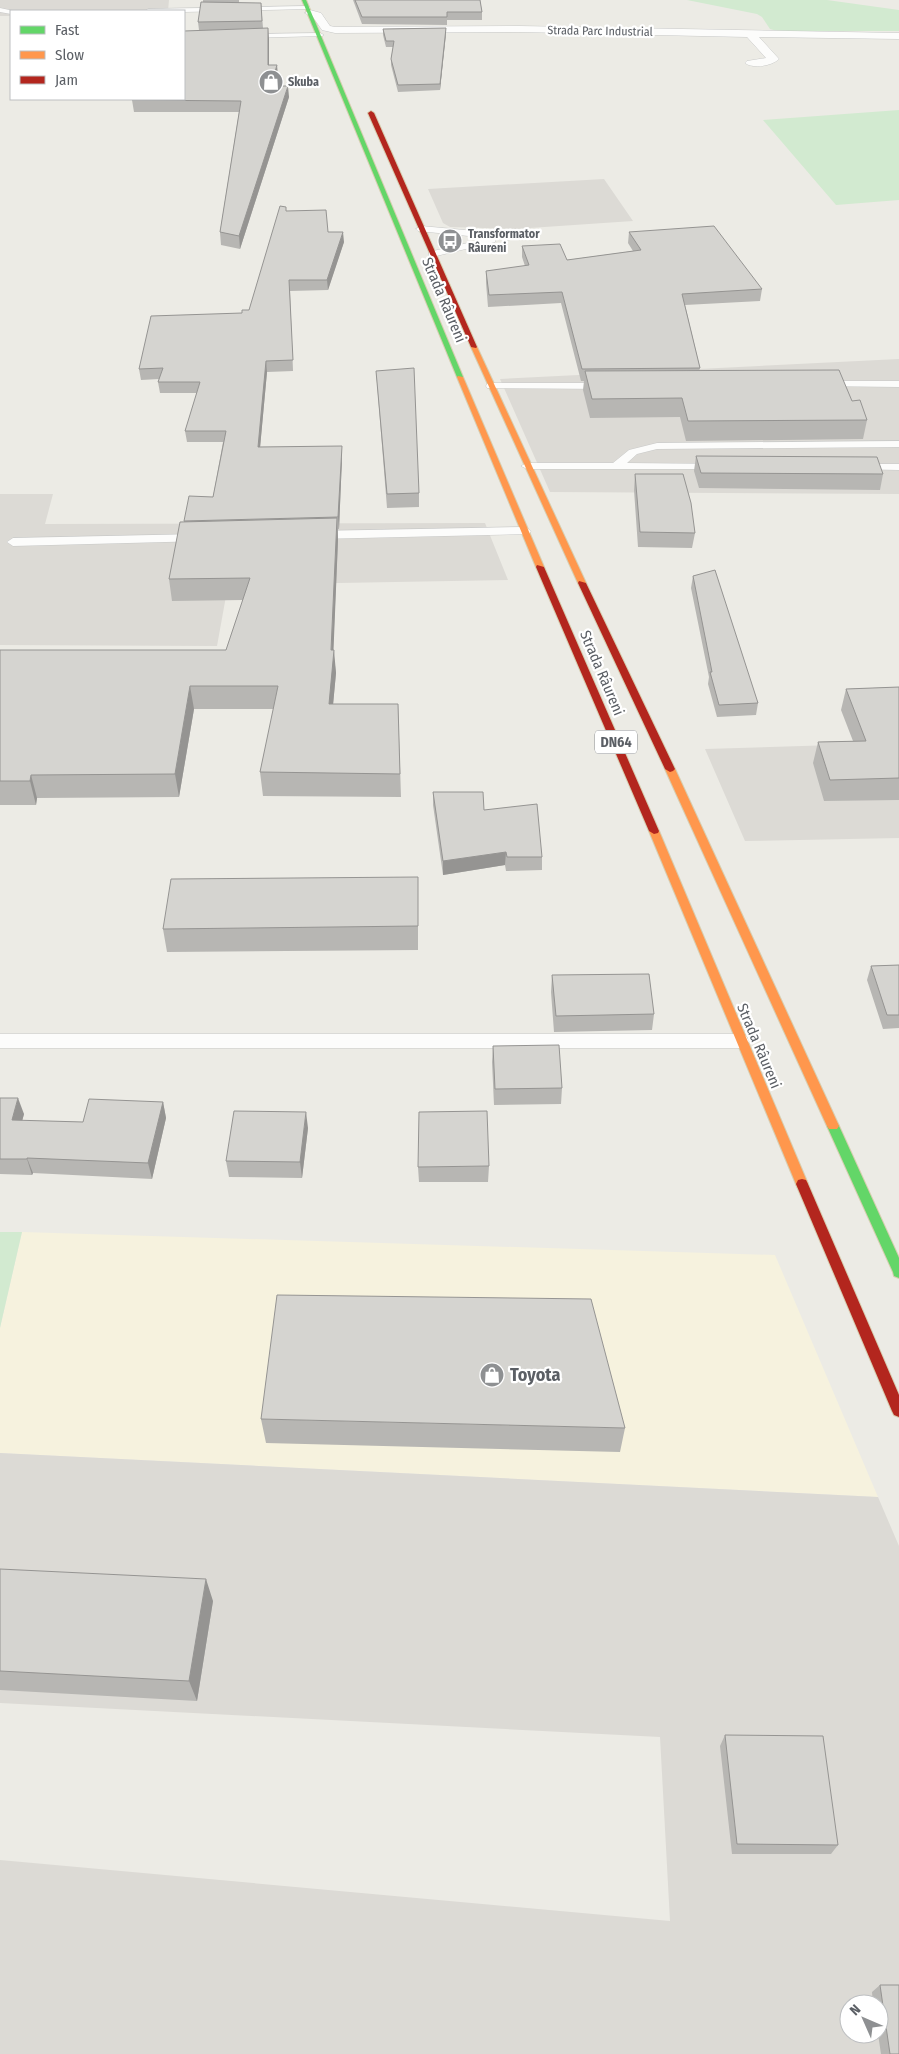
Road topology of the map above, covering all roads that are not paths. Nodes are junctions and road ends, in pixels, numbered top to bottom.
1 (307, 7) edge
2 (324, 7) dead end
3 (185, 10) edge
4 (336, 34) junction
5 (751, 34) junction
6 (320, 35) junction
7 (242, 36) edge
8 (899, 36) edge
9 (327, 52) junction
10 (751, 63) dead end
11 (366, 101) dead end
12 (421, 229) junction
13 (432, 254) junction
14 (809, 384) edge
15 (899, 384) edge
16 (490, 386) junction
17 (620, 386) edge
18 (899, 444) edge
19 (617, 465) junction
20 (527, 466) junction
21 (734, 466) edge
22 (841, 467) edge
23 (899, 468) edge
24 (525, 531) junction
25 (299, 536) edge
26 (210, 538) edge
27 (13, 542) dead end
28 (0, 1041) edge
29 (740, 1041) junction
30 (899, 1272) edge
31 (899, 1411) edge

1 - 3 lane
1 - 4 street
1 - 6 main road, Strada Râureni / DN64
2 - 4 main road
4 - 5 street, Strada Parc Industrial
4 - 9 street
5 - 8 street, Strada Parc Industrial
5 - 10 street
6 - 7 lane
6 - 9 main road, Strada Râureni / DN64
9 - 24 main road, Strada Râureni / DN64
11 - 12 main road, Strada Râureni / DN64
12 - 13 main road, Strada Râureni / DN64
12 - 13 lane
13 - 16 main road, Strada Râureni / DN64
14 - 15 lane
16 - 17 lane
16 - 20 main road, Strada Râureni / DN64
18 - 19 lane
19 - 20 lane
19 - 21 lane
20 - 30 main road, Strada Râureni / DN64
22 - 23 lane
24 - 25 lane
24 - 29 main road, Strada Râureni / DN64
26 - 27 lane
28 - 29 lane
29 - 31 main road, Strada Râureni / DN64

